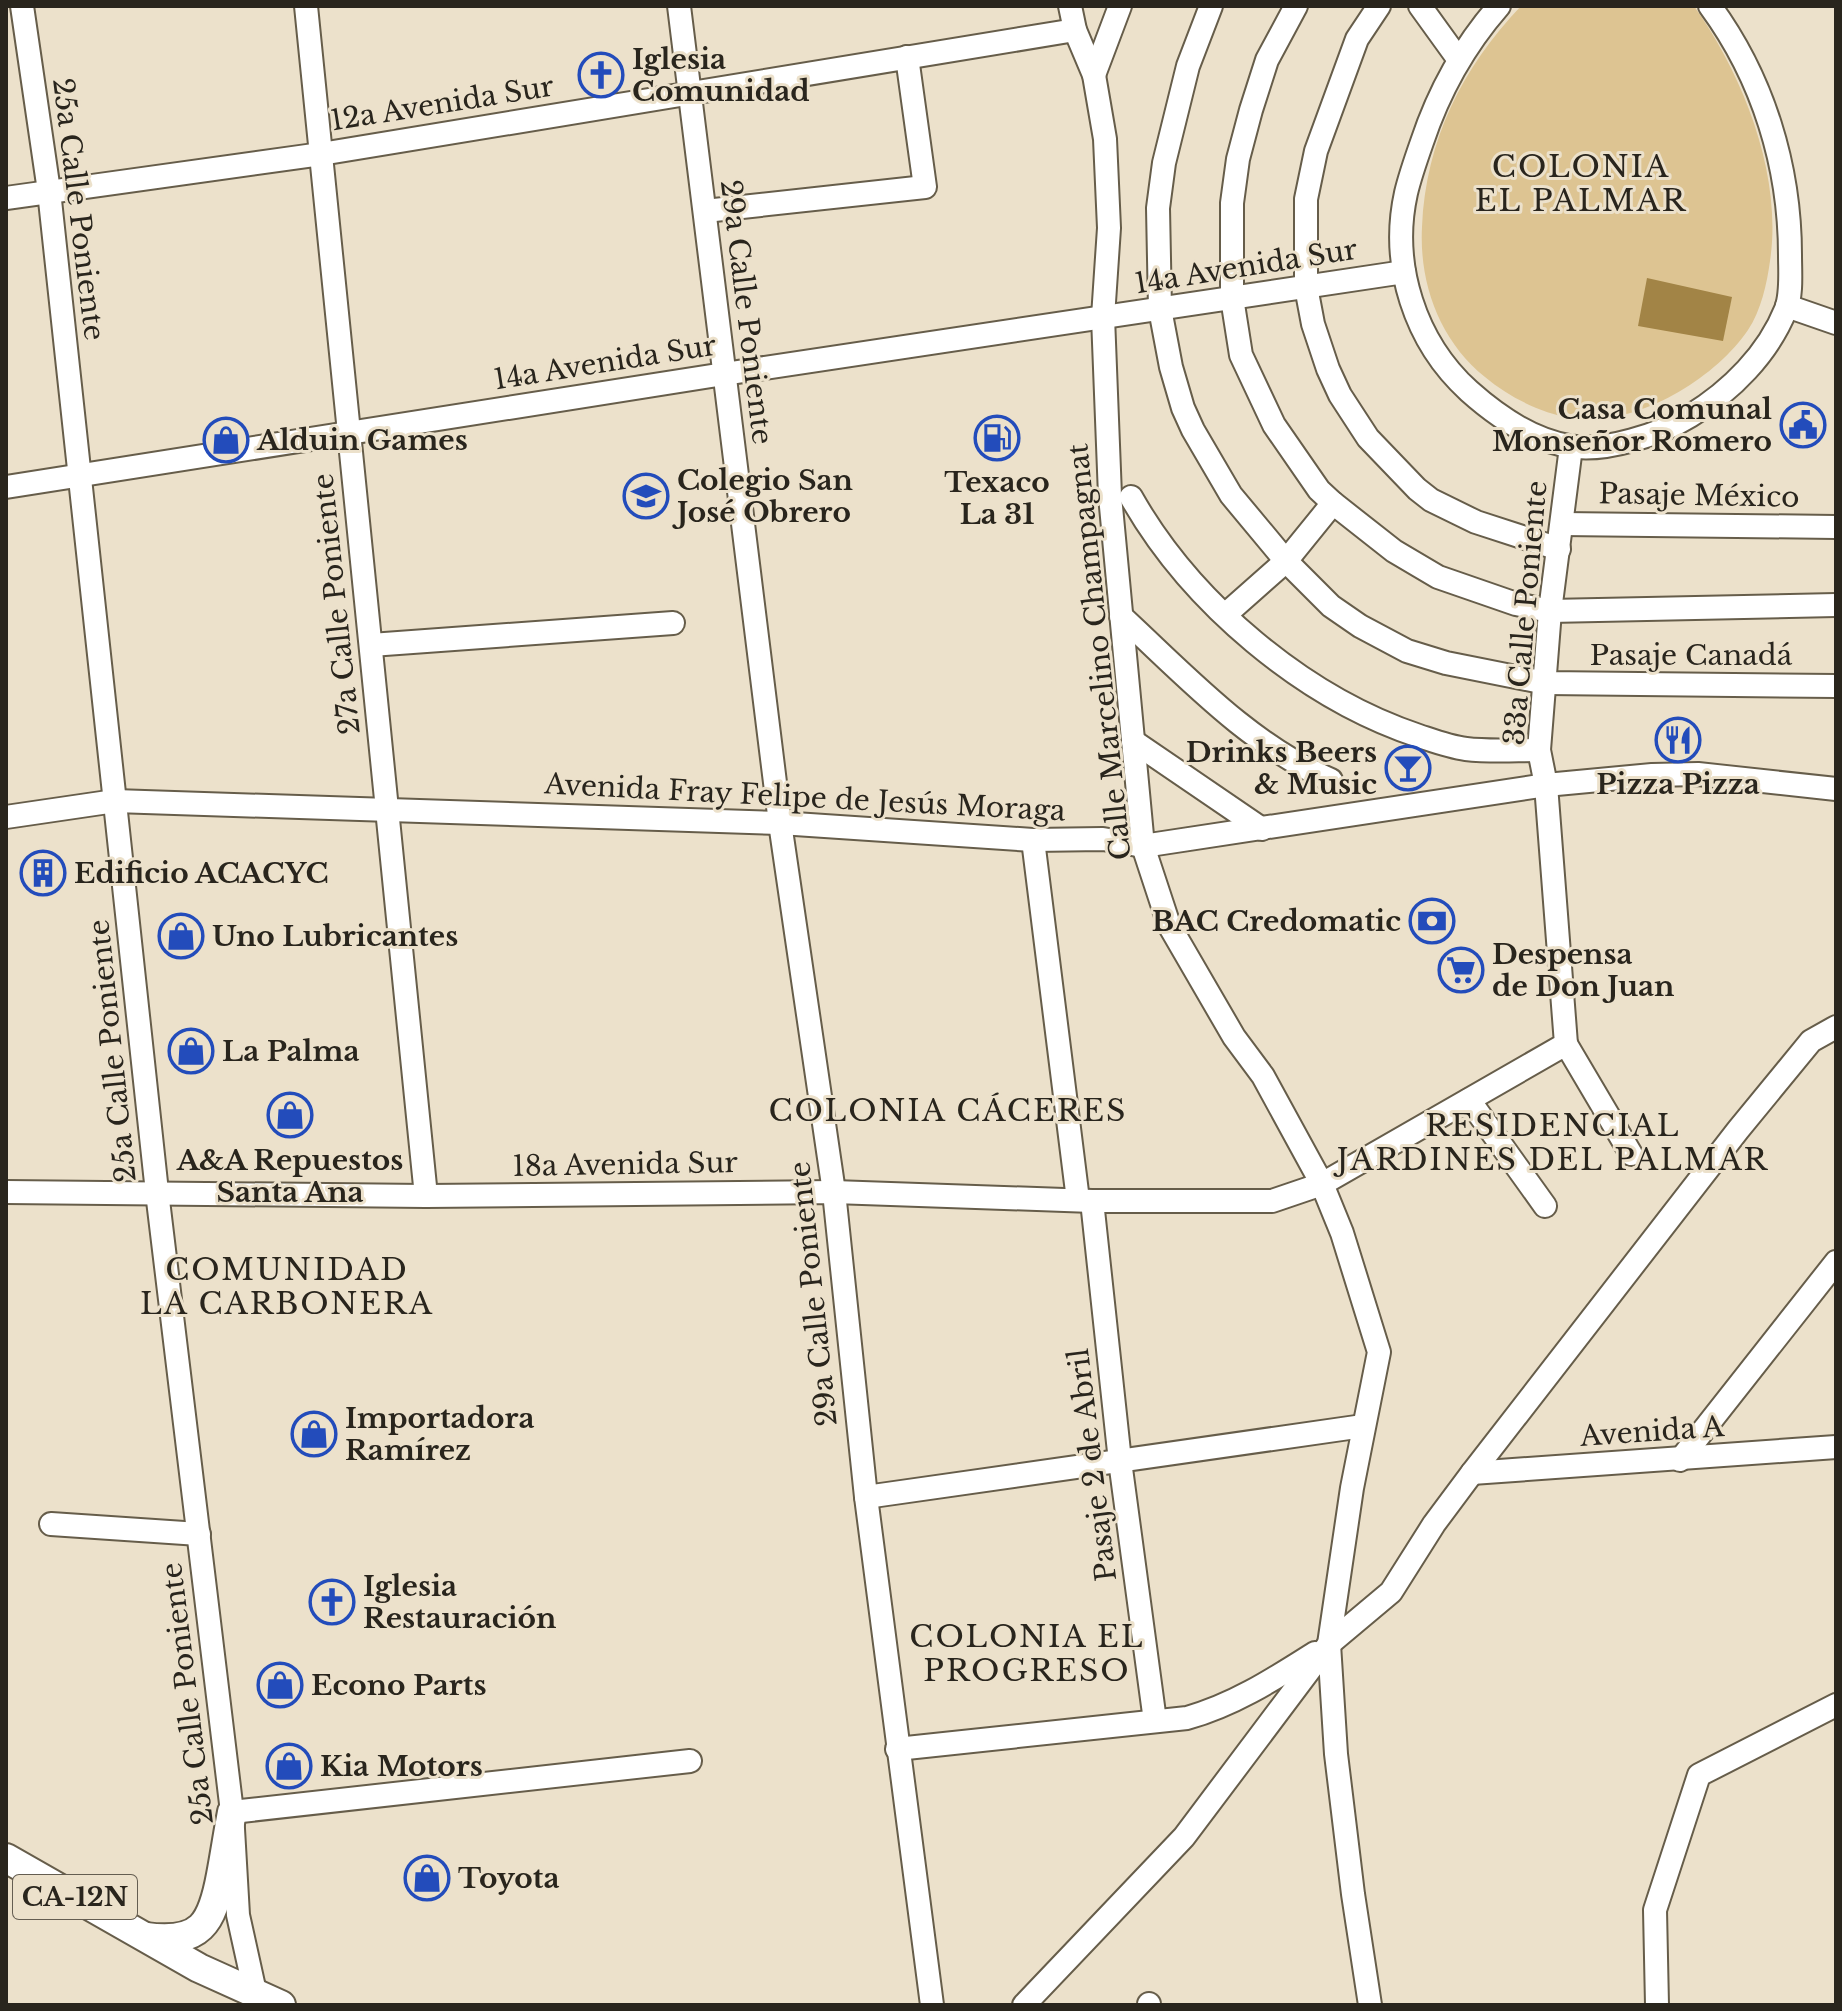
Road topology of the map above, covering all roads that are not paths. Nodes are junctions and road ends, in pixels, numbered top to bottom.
1 (22, 6) edge
2 (306, 6) edge
3 (679, 6) edge
4 (1070, 6) edge
5 (1120, 6) edge
6 (1211, 6) edge
7 (1296, 6) edge
8 (1379, 6) edge
9 (1420, 6) edge
10 (1499, 6) edge
11 (1710, 6) edge
12 (1075, 30) junction
13 (907, 57) junction
14 (1459, 60) junction
15 (1094, 75) junction
16 (690, 93) junction
17 (321, 154) junction
18 (49, 191) junction
19 (6, 198) edge
20 (705, 211) junction
21 (1404, 272) junction
22 (1306, 287) junction
23 (1232, 298) junction
24 (1787, 306) junction
25 (1160, 309) junction
26 (1103, 317) junction
27 (1836, 323) edge
28 (724, 374) junction
29 (349, 433) junction
30 (1571, 447) junction
31 (80, 475) junction
32 (6, 487) edge
33 (1131, 497) dead end
34 (1333, 503) junction
35 (1562, 524) junction
36 (1836, 527) edge
37 (1559, 549) junction
38 (1286, 561) junction
39 (1836, 605) edge
40 (1550, 611) junction
41 (1225, 615) junction
42 (1121, 616) junction
43 (673, 623) dead end
44 (371, 645) junction
45 (1546, 683) junction
46 (1836, 686) edge
47 (1133, 741) junction
48 (1539, 750) junction
49 (1331, 780) dead end
50 (1546, 785) junction
51 (1836, 789) edge
52 (115, 801) junction
53 (388, 810) junction
54 (6, 817) edge
55 (780, 823) junction
56 (1262, 829) junction
57 (1033, 840) junction
58 (1143, 846) junction
59 (1836, 1027) edge
60 (1566, 1044) junction
61 (1469, 1100) junction
62 (1631, 1154) dead end
63 (1322, 1184) junction
64 (6, 1192) edge
65 (157, 1192) junction
66 (834, 1192) junction
67 (426, 1196) junction
68 (1085, 1200) junction
69 (1545, 1206) dead end
70 (1836, 1262) edge
71 (1363, 1426) junction
72 (1836, 1447) edge
73 (1680, 1460) junction
74 (1120, 1461) junction
75 (1472, 1473) junction
76 (866, 1497) junction
77 (51, 1524) dead end
78 (199, 1534) junction
79 (1329, 1644) junction
80 (1836, 1705) edge
81 (1155, 1721) junction
82 (897, 1749) junction
83 (690, 1761) dead end
84 (232, 1812) junction
85 (6, 1858) edge
86 (143, 1936) junction
87 (255, 1992) junction
88 (281, 2005) edge
89 (932, 2005) edge
90 (1024, 2005) edge
91 (1370, 2005) edge
92 (1657, 2005) edge

1 - 18 street, 25a Calle Poniente
2 - 17 street, 27a Calle Poniente
3 - 16 street, 29a Calle Poniente
4 - 12 street, Calle Marcelino Champagnat
5 - 15 street
6 - 25 street, Pasaje Canadá
7 - 23 street
8 - 22 street
9 - 14 street
10 - 14 street
11 - 24 street
12 - 13 street, 12a Avenida Sur
12 - 15 street, Calle Marcelino Champagnat
13 - 16 street, 12a Avenida Sur
13 - 20 street
14 - 21 street
15 - 26 street, Calle Marcelino Champagnat
16 - 17 street, 12a Avenida Sur
16 - 20 street, 29a Calle Poniente
17 - 18 street, 12a Avenida Sur
17 - 29 street, 27a Calle Poniente
18 - 19 street, 12a Avenida Sur
18 - 31 street, 25a Calle Poniente
20 - 28 street, 29a Calle Poniente
21 - 22 street, 14a Avenida Sur
21 - 30 street
22 - 23 street, 14a Avenida Sur
22 - 37 street
23 - 25 street, 14a Avenida Sur
23 - 34 street
24 - 27 street
24 - 30 street
25 - 26 street, 14a Avenida Sur
25 - 38 street, Pasaje Canadá
26 - 28 street, 14a Avenida Sur
26 - 42 street, Calle Marcelino Champagnat
28 - 29 street, 14a Avenida Sur
28 - 55 street, 29a Calle Poniente
29 - 31 street, 14a Avenida Sur
29 - 44 street, 27a Calle Poniente
30 - 35 street, 33a Calle Poniente
31 - 32 street, 14a Avenida Sur
31 - 52 street, 25a Calle Poniente
33 - 41 street
34 - 38 street
34 - 40 street
35 - 36 street, Pasaje México
35 - 37 street, 33a Calle Poniente
37 - 40 street, 33a Calle Poniente
38 - 41 street
38 - 45 street, Pasaje Canadá
39 - 40 street
40 - 45 street, 33a Calle Poniente
41 - 48 street
42 - 47 street, Calle Marcelino Champagnat
42 - 49 street
43 - 44 street
44 - 53 street, 27a Calle Poniente
45 - 46 street, Pasaje Canadá
45 - 48 street, 33a Calle Poniente
47 - 56 street
47 - 58 street, Calle Marcelino Champagnat
48 - 50 street, 33a Calle Poniente
50 - 51 street, Avenida Fray Felipe de Jesús Moraga
50 - 56 street, Avenida Fray Felipe de Jesús Moraga
50 - 60 street, 33a Calle Poniente
52 - 53 street, Avenida Fray Felipe de Jesús Moraga
52 - 54 street, Avenida Fray Felipe de Jesús Moraga
52 - 65 street, 25a Calle Poniente
53 - 55 street, Avenida Fray Felipe de Jesús Moraga
53 - 67 street, 27a Calle Poniente
55 - 57 street, Avenida Fray Felipe de Jesús Moraga
55 - 66 street, 29a Calle Poniente
56 - 58 street, Avenida Fray Felipe de Jesús Moraga
57 - 58 street, Avenida Fray Felipe de Jesús Moraga
57 - 68 street, Pasaje 2 de Abril
58 - 63 street, Calle Marcelino Champagnat
59 - 75 street
60 - 61 street, 18a Avenida Sur
60 - 62 street
61 - 63 street, 18a Avenida Sur
61 - 69 street
63 - 68 street, 18a Avenida Sur
63 - 71 street, Calle Marcelino Champagnat
64 - 65 street, 18a Avenida Sur
65 - 67 street, 18a Avenida Sur
65 - 78 street, 25a Calle Poniente
66 - 67 street, 18a Avenida Sur
66 - 68 street, 18a Avenida Sur
66 - 76 street, 29a Calle Poniente
68 - 74 street, Pasaje 2 de Abril
70 - 73 street
71 - 74 street
71 - 79 street, Calle Marcelino Champagnat
72 - 73 street, Avenida A
73 - 75 street, Avenida A
74 - 76 street
74 - 81 street, Pasaje 2 de Abril
75 - 79 street
76 - 82 street, 29a Calle Poniente
77 - 78 street
78 - 84 street, 25a Calle Poniente
79 - 81 street
79 - 90 street
79 - 91 street, Calle Marcelino Champagnat
80 - 92 street
81 - 82 street
82 - 89 street, 29a Calle Poniente
83 - 84 street
84 - 86 main road
84 - 87 street, 25a Calle Poniente
85 - 86 main road, CA-12N
86 - 87 main road
87 - 88 main road

